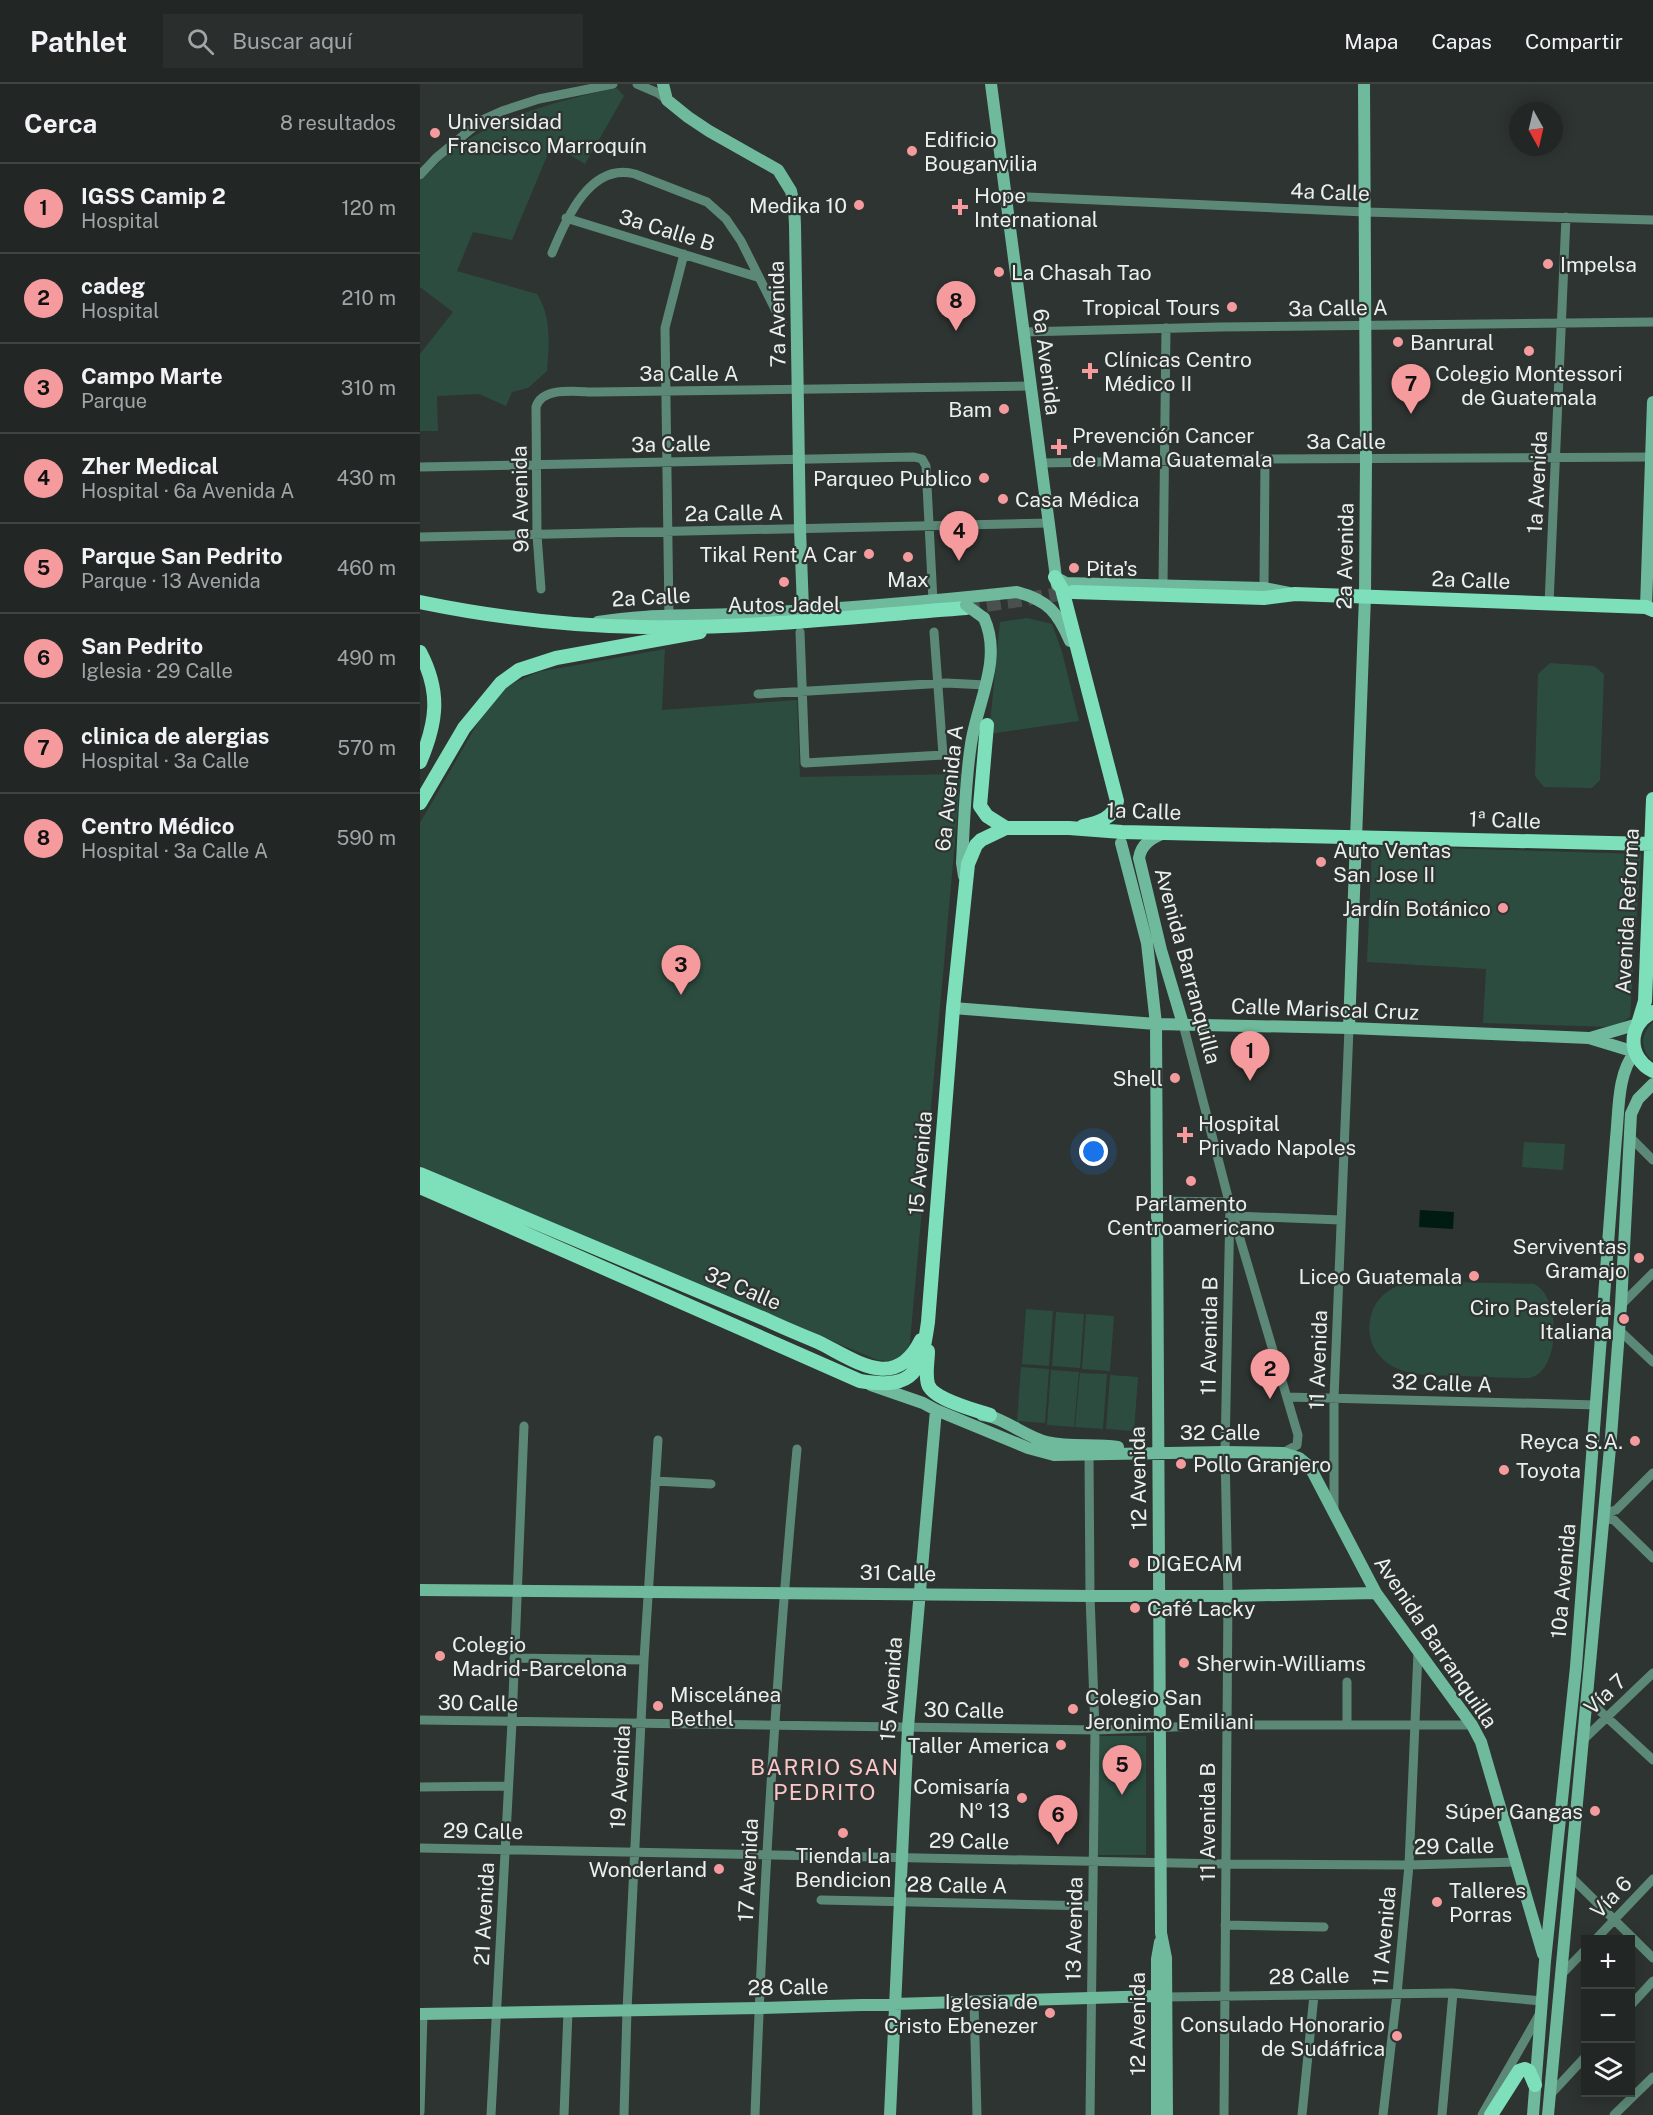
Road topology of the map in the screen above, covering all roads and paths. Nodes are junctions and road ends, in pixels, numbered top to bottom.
1 (613, 84) edge
2 (637, 84) edge
3 (663, 84) edge
4 (991, 84) edge
5 (1364, 84) edge
6 (667, 100) junction
7 (436, 158) junction
8 (420, 168) edge
9 (420, 175) edge
10 (1006, 196) junction
11 (1365, 212) junction
12 (1566, 217) junction
13 (566, 219) junction
14 (1653, 220) edge
15 (552, 253) dead end
16 (684, 254) junction
17 (757, 277) junction
18 (1561, 322) junction
19 (1653, 322) edge
20 (782, 323) dead end
21 (1365, 326) junction
22 (1166, 328) junction
23 (1023, 332) junction
24 (1030, 386) junction
25 (798, 390) junction
26 (667, 391) junction
27 (1653, 402) edge
28 (536, 407) joint
29 (1557, 457) junction
30 (1652, 458) junction
31 (799, 459) junction
32 (1265, 459) junction
33 (1366, 459) junction
34 (1165, 460) junction
35 (668, 462) junction
36 (1041, 463) junction
37 (536, 465) junction
38 (420, 467) edge
39 (1049, 523) junction
40 (929, 527) junction
41 (800, 530) junction
42 (669, 532) junction
43 (537, 535) junction
44 (420, 537) edge
45 (1055, 577) junction
46 (1163, 585) junction
47 (1264, 588) junction
48 (541, 589) dead end
49 (1073, 592) tunnel mouth
50 (1295, 594) junction
51 (1365, 596) junction
52 (939, 601) junction
53 (420, 602) edge
54 (1549, 604) junction
55 (966, 606) junction
56 (1651, 607) edge
57 (803, 609) junction
58 (669, 617) junction
59 (589, 624) junction
60 (740, 624) junction
61 (800, 632) dead end
62 (934, 632) dead end
63 (1070, 641) junction
64 (420, 652) edge
65 (938, 684) junction
66 (986, 685) junction
67 (803, 692) junction
68 (758, 694) dead end
69 (987, 725) dead end
70 (420, 762) edge
71 (1109, 793) dead end
72 (1653, 799) edge
73 (420, 803) edge
74 (1006, 828) junction
75 (1069, 828) junction
76 (1165, 832) junction
77 (1356, 837) junction
78 (1121, 843) dead end
79 (1652, 845) edge
80 (966, 883) junction
81 (1161, 950) junction
82 (953, 1008) junction
83 (1653, 1012) edge
84 (1156, 1024) junction
85 (1183, 1024) junction
86 (1638, 1024) junction
87 (1349, 1028) junction
88 (1589, 1038) junction
89 (1608, 1044) junction
90 (1635, 1052) junction
91 (1625, 1071) junction
92 (1653, 1071) edge
93 (1653, 1084) edge
94 (1630, 1137) junction
95 (1653, 1161) edge
96 (420, 1174) edge
97 (420, 1187) edge
98 (1156, 1201) junction
99 (1229, 1203) junction
100 (1233, 1216) junction
101 (1341, 1220) junction
102 (1653, 1273) edge
103 (1621, 1305) junction
104 (928, 1322) junction
105 (1619, 1330) junction
106 (1653, 1362) edge
107 (860, 1381) junction
108 (1287, 1397) junction
109 (1334, 1398) junction
110 (923, 1403) junction
111 (1597, 1405) junction
112 (936, 1410) junction
113 (990, 1415) junction
114 (524, 1426) dead end
115 (658, 1440) dead end
116 (797, 1449) dead end
117 (1225, 1452) junction
118 (1158, 1453) junction
119 (1283, 1453) junction
120 (1089, 1455) junction
121 (1653, 1473) edge
122 (655, 1481) junction
123 (711, 1484) dead end
124 (1604, 1511) junction
125 (1334, 1514) junction
126 (1653, 1558) edge
127 (420, 1590) edge
128 (517, 1590) junction
129 (647, 1591) junction
130 (783, 1592) junction
131 (919, 1593) junction
132 (1376, 1593) junction
133 (1090, 1596) junction
134 (1159, 1596) junction
135 (1228, 1596) junction
136 (1419, 1652) junction
137 (514, 1658) junction
138 (644, 1660) junction
139 (1653, 1673) edge
140 (1347, 1682) dead end
141 (1587, 1698) junction
142 (1607, 1717) junction
143 (420, 1720) edge
144 (512, 1722) junction
145 (641, 1724) junction
146 (775, 1725) junction
147 (1226, 1725) junction
148 (1347, 1725) junction
149 (1416, 1725) junction
150 (1472, 1725) junction
151 (908, 1727) junction
152 (1160, 1727) junction
153 (1095, 1730) junction
154 (1582, 1747) junction
155 (1568, 1749) junction
156 (1653, 1760) edge
157 (508, 1786) junction
158 (420, 1787) edge
159 (420, 1848) edge
160 (505, 1850) junction
161 (635, 1852) junction
162 (767, 1855) junction
163 (902, 1857) junction
164 (1094, 1862) junction
165 (1161, 1862) junction
166 (1516, 1862) junction
167 (1225, 1864) junction
168 (1409, 1865) junction
169 (1570, 1877) junction
170 (1653, 1879) edge
171 (821, 1900) dead end
172 (899, 1902) junction
173 (1092, 1906) junction
174 (1613, 1920) junction
175 (1225, 1925) junction
176 (1324, 1927) dead end
177 (1600, 1935) edge
178 (1581, 1954) edge
179 (1653, 1958) edge
180 (1545, 1961) junction
181 (1561, 1974) junction
182 (1653, 1981) edge
183 (1453, 1993) junction
184 (1397, 1994) junction
185 (1314, 1995) junction
186 (1226, 1996) junction
187 (1161, 1997) junction
188 (1090, 1999) junction
189 (1635, 2001) edge
190 (974, 2002) junction
191 (894, 2004) junction
192 (1541, 2007) junction
193 (759, 2008) junction
194 (627, 2010) junction
195 (568, 2011) junction
196 (497, 2012) junction
197 (421, 2014) edge
198 (1581, 2061) edge
199 (1653, 2077) edge
200 (1535, 2085) junction
201 (1549, 2096) junction
202 (420, 2112) edge
203 (491, 2115) edge
204 (564, 2115) edge
205 (624, 2115) edge
206 (754, 2115) edge
207 (890, 2115) edge
208 (977, 2115) edge
209 (1090, 2115) edge
210 (1156, 2115) edge
211 (1167, 2115) edge
212 (1224, 2115) edge
213 (1302, 2115) edge
214 (1383, 2115) edge
215 (1442, 2115) edge
216 (1482, 2115) edge
217 (1491, 2115) edge
218 (1533, 2115) edge
219 (1548, 2115) edge
220 (1614, 2115) edge

1 - 7 street
2 - 6 street
3 - 6 main road
4 - 10 main road, 6a Avenida
5 - 11 main road, 2a Avenida
6 - 25 main road, 7a Avenida
7 - 8 street
7 - 9 street
10 - 11 street, 4a Calle
10 - 23 main road, 6a Avenida
11 - 12 street, 4a Calle
11 - 21 main road, 2a Avenida
12 - 14 street, 4a Calle
12 - 18 street, 1a Avenida
13 - 15 street
13 - 16 street, 3a Calle B
13 - 17 street
16 - 17 street, 3a Calle B
16 - 26 street
17 - 20 street
18 - 19 street, 3a Calle A
18 - 21 street, 3a Calle A
18 - 29 street, 1a Avenida
21 - 22 street, 3a Calle A
21 - 33 main road, 2a Avenida
22 - 23 street, 3a Calle A
22 - 34 street
23 - 24 main road, 6a Avenida
24 - 25 street, 3a Calle A
24 - 36 main road, 6a Avenida
25 - 26 street, 3a Calle A
25 - 31 main road, 7a Avenida
26 - 28 street, 3a Calle A
26 - 35 street
27 - 30 main road
28 - 37 street, 9a Avenida
29 - 30 street, 3a Calle
29 - 33 street, 3a Calle
29 - 54 street, 1a Avenida
30 - 56 main road
31 - 35 street, 3a Calle
31 - 40 street, 3a Calle
31 - 41 main road, 7a Avenida
32 - 33 street, 3a Calle
32 - 34 street, 3a Calle
32 - 47 street
33 - 51 main road, 2a Avenida
34 - 36 street, 3a Calle
34 - 46 street
35 - 37 street, 3a Calle
35 - 42 street
36 - 39 main road, 6a Avenida
37 - 38 street, 3a Calle
37 - 43 street, 9a Avenida
39 - 40 street, 2a Calle A
39 - 45 main road, 6a Avenida
40 - 41 street, 2a Calle A
40 - 52 street
41 - 42 street, 2a Calle A
41 - 57 main road, 7a Avenida
42 - 43 street, 2a Calle A
42 - 58 street
43 - 44 street, 2a Calle A
43 - 48 street, 9a Avenida
45 - 46 main road, 2a Calle
45 - 63 main road, 6a Avenida
45 - 75 main road
46 - 47 main road, 2a Calle
47 - 50 main road, 2a Calle
49 - 50 main road, 2a Calle
50 - 51 main road, 2a Calle
51 - 54 main road, 2a Calle
51 - 77 main road, 2a Avenida
52 - 55 main road, 6a Avenida A
52 - 57 main road, 2a Calle
52 - 63 main road, 2a Calle
53 - 59 main road
54 - 56 main road, 2a Calle
55 - 60 main road, 2a Calle
55 - 66 main road, 6a Avenida A, bridge
57 - 58 main road, 2a Calle
58 - 59 main road, 2a Calle
59 - 60 main road, 2a Calle
60 - 73 main road
61 - 67 street
62 - 65 street
63 - 71 main road, 6a Avenida
64 - 70 main road
65 - 66 street
65 - 67 street
65 - 67 street
66 - 80 main road, 6a Avenida A
67 - 68 street
69 - 74 main road
72 - 79 main road, Avenida Reforma
74 - 75 main road, 1a Calle
74 - 80 main road, 1a Calle
75 - 76 main road, 1a Calle
76 - 77 main road, 1a Calle
76 - 81 main road, Avenida Barranquilla
77 - 79 main road, 1ª Calle
77 - 87 main road, 2a Avenida
78 - 84 main road
79 - 86 main road, Avenida Reforma
80 - 82 main road, 6a Avenida A
81 - 84 main road
81 - 85 main road, Avenida Barranquilla
82 - 84 main road, Calle Mariscal Cruz
82 - 104 main road, 15 Avenida
83 - 86 main road
84 - 85 main road, Calle Mariscal Cruz
84 - 98 main road, 12 Avenida
85 - 87 main road, Calle Mariscal Cruz
85 - 99 street, Avenida Barranquilla
86 - 88 main road, Calle Mariscal Cruz
86 - 90 main road, Avenida Reforma
87 - 88 main road, Calle Mariscal Cruz
87 - 101 street, 11 Avenida
88 - 89 main road, Calle Mariscal Cruz
89 - 90 main road, Calle Mariscal Cruz
89 - 91 main road
90 - 91 main road, 10a Avenida
90 - 92 main road
91 - 111 main road, 10a Avenida
93 - 94 main road, 10a Avenida
94 - 95 street
94 - 103 main road, 10a Avenida
96 - 104 main road, 32 Calle
97 - 107 main road, 32 Calle
98 - 99 street
98 - 118 main road, 12 Avenida
99 - 100 street, Avenida Barranquilla
99 - 117 street, 11 Avenida B
100 - 101 street
100 - 108 street, Avenida Barranquilla
101 - 109 street, 11 Avenida
102 - 103 street
103 - 105 main road, 10a Avenida
104 - 107 main road, 32 Calle
104 - 113 main road
105 - 106 street
105 - 124 main road, 10a Avenida
107 - 110 main road, 32 Calle
108 - 109 street, 32 Calle A
108 - 119 street, Avenida Barranquilla
109 - 111 street, 32 Calle A
109 - 125 street, 11 Avenida
110 - 112 main road, 32 Calle
110 - 113 main road, 32 Calle
111 - 124 main road
111 - 155 main road, 10a Avenida
112 - 120 main road, 32 Calle
112 - 131 main road, 15 Avenida
113 - 118 main road, 32 Calle
114 - 128 street, 21 Avenida
115 - 122 street, 19 Avenida
116 - 130 street, 17 Avenida
117 - 118 main road, 32 Calle
117 - 119 main road, 32 Calle
117 - 135 street, 11 Avenida B
118 - 120 main road, 32 Calle
118 - 134 main road, 12 Avenida
119 - 125 main road, Avenida Barranquilla
120 - 133 street, 13 Avenida
121 - 124 street
122 - 123 street
122 - 129 street, 19 Avenida
124 - 126 street
124 - 141 main road, 10a Avenida
125 - 132 main road, Avenida Barranquilla
127 - 128 main road, 31 Calle
128 - 129 main road, 31 Calle
128 - 137 street, 21 Avenida
129 - 130 main road, 31 Calle
129 - 138 street, 19 Avenida
130 - 131 main road, 31 Calle
130 - 146 street, 17 Avenida
131 - 133 main road, 31 Calle
131 - 151 main road, 15 Avenida
132 - 135 main road, 31 Calle
132 - 136 main road, Avenida Barranquilla
133 - 134 main road, 31 Calle
133 - 153 street, 13 Avenida
134 - 135 main road, 31 Calle
134 - 152 main road, 12 Avenida
135 - 147 street, 11 Avenida B
136 - 149 street, 11 Avenida
136 - 150 main road, Avenida Barranquilla
137 - 138 street
137 - 144 street, 21 Avenida
138 - 145 street, 19 Avenida
139 - 142 street, Vía 7
140 - 148 street
141 - 142 street
141 - 154 main road, 10a Avenida
142 - 154 street, Vía 7
142 - 156 street
143 - 144 street, 30 Calle
144 - 145 street, 30 Calle
144 - 157 street, 21 Avenida
145 - 146 street, 30 Calle
145 - 161 street, 19 Avenida
146 - 151 street, 30 Calle
146 - 162 street, 17 Avenida
147 - 148 street, 30 Calle
147 - 152 street, 30 Calle
147 - 167 street, 11 Avenida B
148 - 149 street, 30 Calle
149 - 150 street, 30 Calle
149 - 168 street, 11 Avenida
150 - 166 main road, Avenida Barranquilla
151 - 153 street, 30 Calle
151 - 163 main road, 15 Avenida
152 - 153 street, 30 Calle
152 - 165 main road, 12 Avenida
153 - 164 street, 13 Avenida
154 - 155 main road
154 - 169 main road, 10a Avenida
155 - 180 main road, 10a Avenida
157 - 158 street
157 - 160 street, 21 Avenida
159 - 160 street, 29 Calle
160 - 161 street, 29 Calle
160 - 196 street, 21 Avenida
161 - 162 street, 29 Calle
161 - 194 street, 19 Avenida
162 - 163 street, 29 Calle
162 - 193 street, 17 Avenida
163 - 164 street, 29 Calle
163 - 172 main road, 15 Avenida
164 - 165 street, 29 Calle
164 - 173 street, 13 Avenida
165 - 167 street, 29 Calle
165 - 187 main road, 12 Avenida
166 - 168 street, 29 Calle
166 - 180 main road, Avenida Barranquilla
167 - 168 street, 29 Calle
167 - 175 street, 11 Avenida B
168 - 184 street, 11 Avenida
169 - 174 street
169 - 181 main road, 10a Avenida
170 - 174 street, Vía 6
171 - 172 street, 28 Calle A
172 - 173 street, 28 Calle A
172 - 191 main road, 15 Avenida
173 - 188 street, 13 Avenida
174 - 177 street, Vía 6
174 - 179 street
175 - 176 street
175 - 186 street, 11 Avenida B
178 - 181 street, Vía 6
180 - 192 main road, 10a Avenida
181 - 201 main road, 10a Avenida
182 - 189 street
183 - 184 street, 28 Calle
183 - 192 street, 28 Calle
183 - 215 street
184 - 185 street, 28 Calle
184 - 214 street, 11 Avenida
185 - 186 street, 28 Calle
185 - 213 street
186 - 187 street, 28 Calle
186 - 212 street, 11 Avenida B
187 - 188 main road, 28 Calle
187 - 210 main road, 12 Avenida
187 - 211 main road, 12 Avenida
188 - 190 main road, 28 Calle
188 - 209 street, 13 Avenida
190 - 191 main road, 28 Calle
190 - 208 street
191 - 193 main road, 28 Calle
191 - 207 main road, 15 Avenida
192 - 200 main road, 10a Avenida
192 - 216 street
193 - 194 main road, 28 Calle
193 - 206 street, 17 Avenida
194 - 195 main road, 28 Calle
194 - 205 street, 19 Avenida
195 - 196 main road, 28 Calle
195 - 204 street
196 - 197 main road, 28 Calle
196 - 203 street, 21 Avenida
197 - 202 street
198 - 201 street
199 - 220 street
200 - 217 main road
200 - 218 main road, 10a Avenida
201 - 219 main road, 10a Avenida

